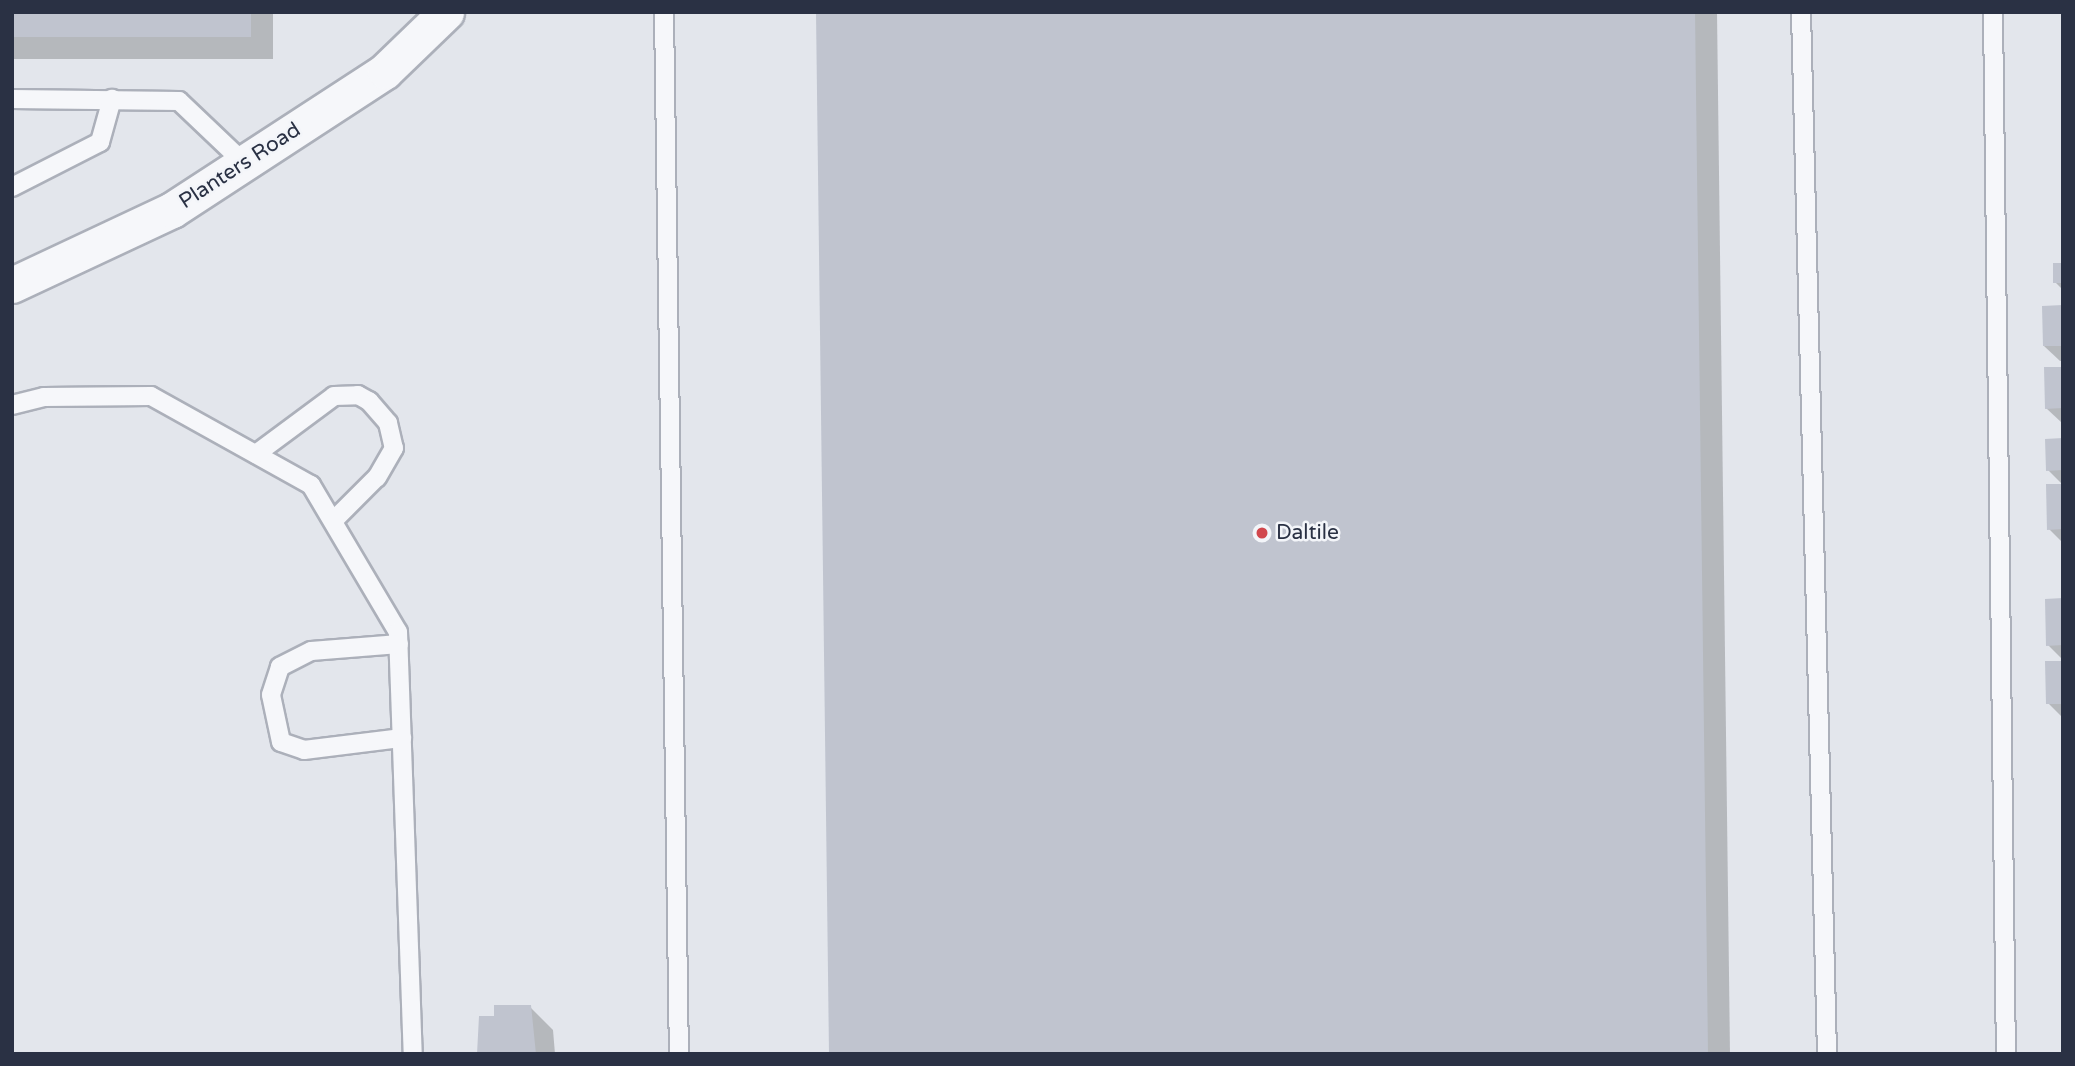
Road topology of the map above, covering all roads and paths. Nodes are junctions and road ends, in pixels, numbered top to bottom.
1 (446, 12) edge
2 (664, 12) edge
3 (1801, 12) edge
4 (1993, 12) edge
5 (12, 99) edge
6 (113, 99) junction
7 (244, 163) junction
8 (12, 187) edge
9 (12, 285) edge
10 (12, 405) edge
11 (256, 454) junction
12 (333, 521) junction
13 (399, 645) junction
14 (402, 738) junction
15 (413, 1054) edge
16 (679, 1054) edge
17 (1827, 1054) edge
18 (2006, 1054) edge

1 - 7 street, Planters Road
2 - 16 lane
3 - 17 lane
4 - 18 lane
5 - 6 lane
6 - 7 lane
6 - 8 lane
7 - 9 street, Planters Road
10 - 11 lane
11 - 12 lane
11 - 12 lane
12 - 13 lane
13 - 14 lane
13 - 14 lane
14 - 15 lane

